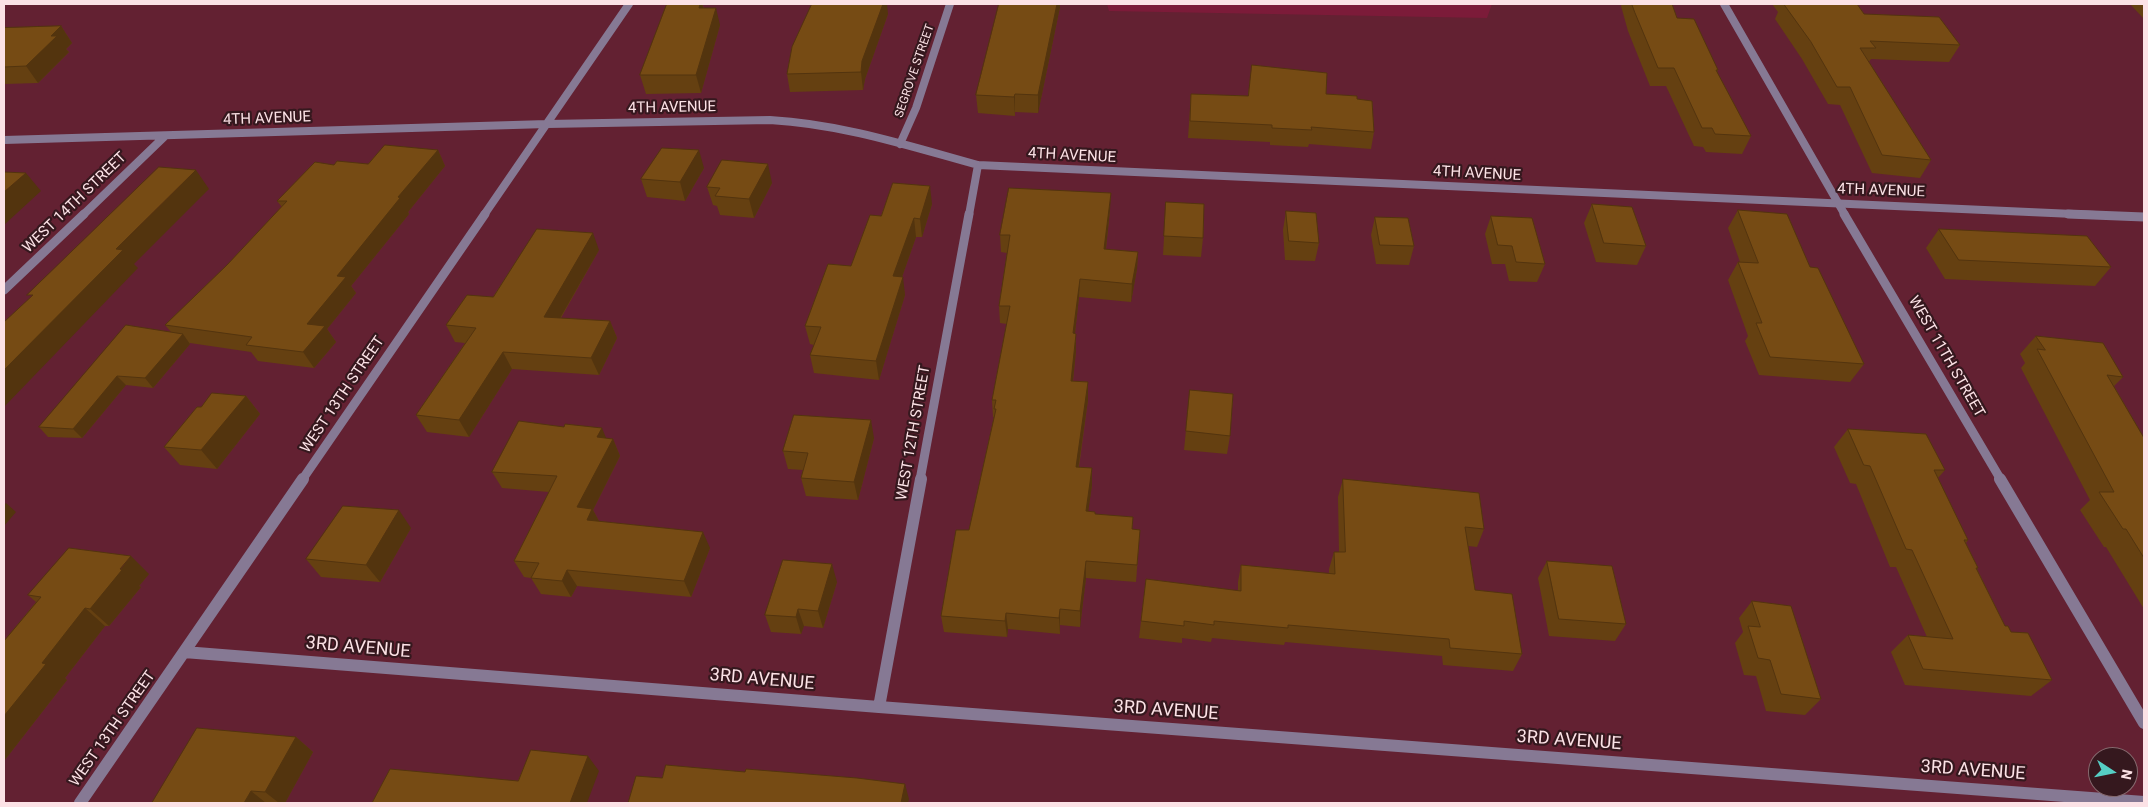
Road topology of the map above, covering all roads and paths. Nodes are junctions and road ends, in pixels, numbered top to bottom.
1 (629, 4) edge
2 (950, 4) edge
3 (1724, 4) edge
4 (547, 124) junction
5 (165, 136) junction
6 (4, 140) edge
7 (900, 144) junction
8 (978, 166) junction
9 (1838, 204) junction
10 (2144, 217) edge
11 (4, 290) edge
12 (184, 652) junction
13 (879, 707) junction
14 (2144, 724) edge
15 (2144, 802) edge
16 (80, 803) edge

1 - 4 street, WEST 13TH STREET
2 - 7 street, SEGROVE STREET
3 - 9 street, WEST 11TH STREET
4 - 5 street, 4TH AVENUE
4 - 7 street, 4TH AVENUE
4 - 12 street, WEST 13TH STREET
5 - 6 street, 4TH AVENUE
5 - 11 street, WEST 14TH STREET
7 - 8 street, 4TH AVENUE
8 - 9 street, 4TH AVENUE
8 - 13 street, WEST 12TH STREET
9 - 10 street, 4TH AVENUE
9 - 14 street, WEST 11TH STREET
12 - 13 street, 3RD AVENUE
12 - 16 street, WEST 13TH STREET
13 - 15 street, 3RD AVENUE

